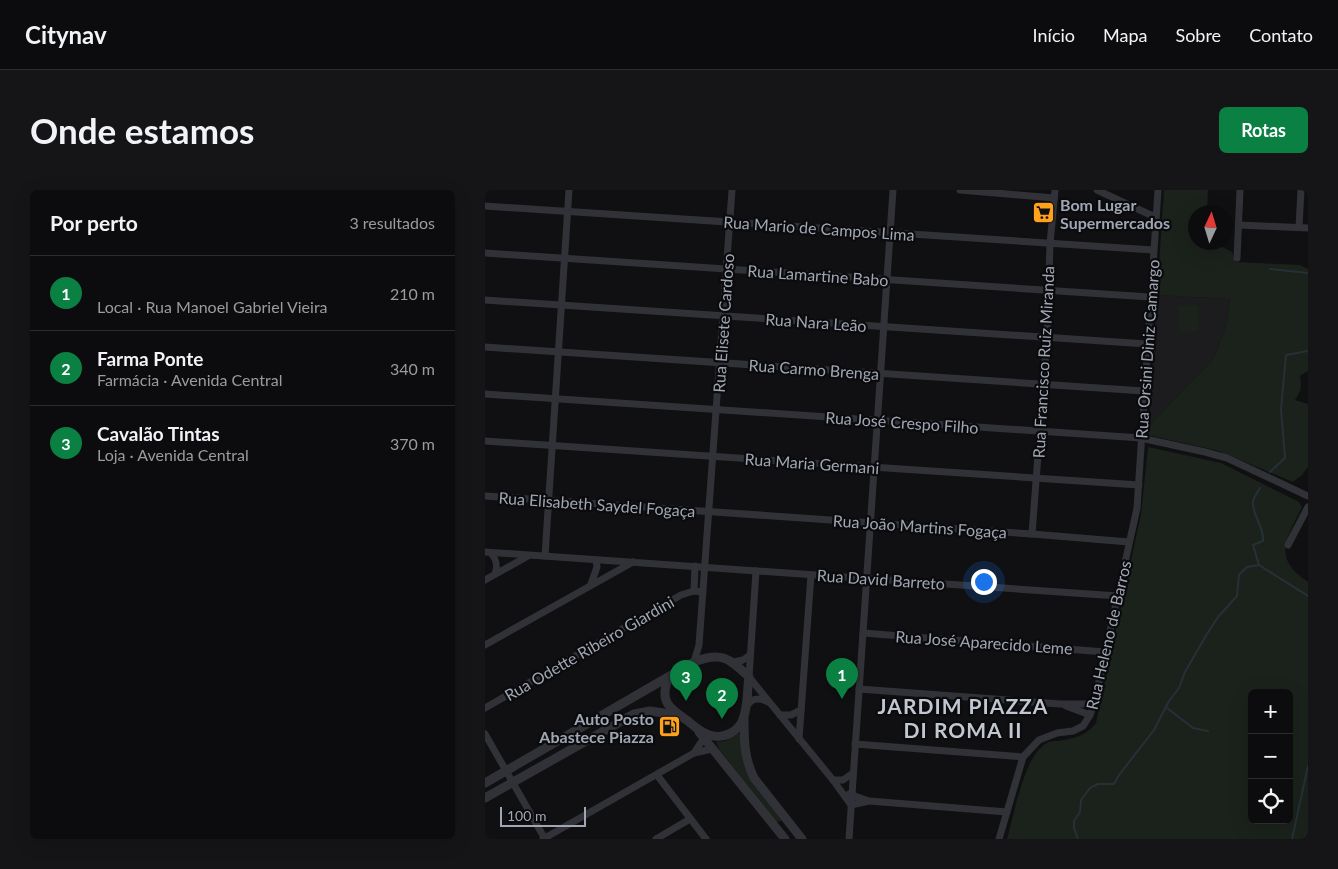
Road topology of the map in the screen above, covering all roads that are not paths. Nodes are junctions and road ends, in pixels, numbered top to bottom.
1 (569, 190) edge
2 (732, 190) edge
3 (893, 190) edge
4 (960, 190) edge
5 (1097, 190) edge
6 (1158, 190) edge
7 (1240, 190) edge
8 (1301, 190) edge
9 (1055, 194) edge
10 (485, 206) edge
11 (568, 212) junction
12 (1155, 218) junction
13 (730, 222) junction
14 (1239, 225) junction
15 (1299, 227) junction
16 (1308, 228) edge
17 (890, 233) junction
18 (1050, 244) junction
19 (1153, 250) junction
20 (485, 253) edge
21 (1237, 258) dead end
22 (565, 259) junction
23 (726, 269) junction
24 (887, 280) junction
25 (1049, 291) junction
26 (1150, 297) junction
27 (485, 300) edge
28 (562, 305) junction
29 (723, 316) junction
30 (884, 327) junction
31 (1047, 337) junction
32 (1147, 344) junction
33 (485, 347) edge
34 (559, 352) junction
35 (720, 363) junction
36 (881, 373) junction
37 (1043, 384) junction
38 (1144, 391) junction
39 (485, 394) edge
40 (556, 399) junction
41 (717, 410) junction
42 (878, 421) junction
43 (1039, 431) junction
44 (1141, 438) junction
45 (485, 441) edge
46 (552, 445) junction
47 (713, 456) junction
48 (875, 467) junction
49 (1036, 478) junction
50 (1139, 485) junction
51 (485, 496) edge
52 (1308, 496) edge
53 (548, 501) junction
54 (1308, 507) edge
55 (1137, 508) joint
56 (709, 511) junction
57 (871, 523) junction
58 (1032, 534) junction
59 (1129, 542) junction
60 (1288, 545) dead end
61 (488, 553) edge
62 (529, 555) junction
63 (545, 556) junction
64 (597, 560) junction
65 (615, 561) junction
66 (633, 562) junction
67 (695, 566) junction
68 (705, 567) junction
69 (756, 571) junction
70 (495, 574) junction
71 (811, 575) junction
72 (604, 578) junction
73 (867, 578) junction
74 (485, 580) edge
75 (591, 585) junction
76 (694, 591) junction
77 (703, 592) junction
78 (1118, 596) junction
79 (863, 633) junction
80 (485, 645) edge
81 (699, 645) junction
82 (1105, 652) junction
83 (750, 655) junction
84 (710, 657) junction
85 (694, 662) junction
86 (734, 662) junction
87 (749, 677) junction
88 (669, 678) junction
89 (859, 689) junction
90 (770, 703) junction
91 (1061, 704) junction
92 (1094, 704) junction
93 (485, 708) edge
94 (801, 710) junction
95 (677, 715) junction
96 (780, 715) junction
97 (1090, 715) junction
98 (744, 717) junction
99 (695, 728) junction
100 (485, 734) edge
101 (704, 738) junction
102 (799, 739) junction
103 (855, 744) junction
104 (712, 749) junction
105 (694, 753) junction
106 (1023, 757) junction
107 (506, 771) junction
108 (853, 773) junction
109 (657, 775) junction
110 (833, 780) junction
111 (513, 782) junction
112 (485, 783) edge
113 (851, 796) junction
114 (485, 798) edge
115 (869, 801) junction
116 (851, 805) junction
117 (1007, 812) junction
118 (690, 819) junction
119 (544, 839) edge
120 (655, 839) edge
121 (706, 839) edge
122 (785, 839) edge
123 (802, 839) edge
124 (849, 839) edge
125 (999, 839) edge

1 - 11 street
2 - 13 street, Rua Elisete Cardoso
3 - 17 street
4 - 9 street
5 - 12 street
6 - 12 street, Rua Orsini Diniz Camargo
7 - 14 street
8 - 15 street
9 - 18 street, Rua Francisco Ruiz Miranda
10 - 11 street, Rua Mario de Campos Lima
11 - 13 street, Rua Mario de Campos Lima
11 - 22 street
12 - 19 street, Rua Orsini Diniz Camargo
13 - 17 street, Rua Mario de Campos Lima
13 - 23 street, Rua Elisete Cardoso
14 - 15 street
14 - 21 street
15 - 16 street
17 - 18 street, Rua Mario de Campos Lima
17 - 24 street
18 - 19 street, Rua Mario de Campos Lima
18 - 25 street, Rua Francisco Ruiz Miranda
19 - 26 street, Rua Orsini Diniz Camargo
20 - 22 street, Rua Lamartine Babo
22 - 23 street, Rua Lamartine Babo
22 - 28 street
23 - 24 street, Rua Lamartine Babo
23 - 29 street, Rua Elisete Cardoso
24 - 25 street, Rua Lamartine Babo
24 - 30 street
25 - 26 street, Rua Lamartine Babo
25 - 31 street, Rua Francisco Ruiz Miranda
26 - 32 street, Rua Orsini Diniz Camargo
27 - 28 street, Rua Nara Leão
28 - 29 street, Rua Nara Leão
28 - 34 street
29 - 30 street, Rua Nara Leão
29 - 35 street, Rua Elisete Cardoso
30 - 31 street, Rua Nara Leão
30 - 36 street
31 - 32 street, Rua Nara Leão
31 - 37 street, Rua Francisco Ruiz Miranda
32 - 38 street, Rua Orsini Diniz Camargo
33 - 34 street, Rua Carmo Brenga
34 - 35 street, Rua Carmo Brenga
34 - 40 street
35 - 36 street, Rua Carmo Brenga
35 - 41 street, Rua Elisete Cardoso
36 - 37 street, Rua Carmo Brenga
36 - 42 street
37 - 38 street, Rua Carmo Brenga
37 - 43 street, Rua Francisco Ruiz Miranda
38 - 44 street, Rua Orsini Diniz Camargo
39 - 40 street, Rua José Crespo Filho
40 - 41 street, Rua José Crespo Filho
40 - 46 street
41 - 42 street, Rua José Crespo Filho
41 - 47 street, Rua Elisete Cardoso
42 - 43 street, Rua José Crespo Filho
42 - 48 street
43 - 44 street, Rua José Crespo Filho
43 - 49 street, Rua Francisco Ruiz Miranda
44 - 50 street, Rua Orsini Diniz Camargo
44 - 52 street, Rua José Crespo Filho
45 - 46 street, Rua Maria Germani
46 - 47 street, Rua Maria Germani
46 - 53 street
47 - 48 street, Rua Maria Germani
47 - 56 street, Rua Elisete Cardoso
48 - 49 street, Rua Maria Germani
48 - 57 street
49 - 50 street, Rua Maria Germani
49 - 58 street, Rua Francisco Ruiz Miranda
50 - 55 street, Rua Orsini Diniz Camargo
51 - 53 street, Rua Elisabeth Saydel Fogaça
53 - 56 street, Rua Elisabeth Saydel Fogaça
53 - 63 street
54 - 60 street
55 - 59 street, Rua Heleno de Barros
56 - 57 street, Rua João Martins Fogaça
56 - 68 street, Rua Elisete Cardoso
57 - 58 street, Rua João Martins Fogaça
57 - 73 street
58 - 59 street, Rua João Martins Fogaça
59 - 78 street, Rua Heleno de Barros
61 - 62 street, Rua David Barreto
61 - 70 street
62 - 63 street, Rua David Barreto
62 - 70 street
63 - 64 street, Rua David Barreto
64 - 65 street, Rua David Barreto
64 - 75 street
65 - 66 street, Rua David Barreto
65 - 72 street
66 - 67 street, Rua David Barreto
66 - 72 street
67 - 68 street, Rua David Barreto
67 - 76 street, Rua Odette Ribeiro Giardini
68 - 69 street, Rua David Barreto
68 - 77 street, Rua Elisete Cardoso
69 - 71 street, Rua David Barreto
69 - 83 street
70 - 74 street
71 - 73 street, Rua David Barreto
71 - 94 street
72 - 75 street
73 - 78 street, Rua David Barreto
73 - 79 street
75 - 80 street
76 - 77 street, Rua Odette Ribeiro Giardini
76 - 93 street, Rua Odette Ribeiro Giardini
77 - 81 street, Rua Elisete Cardoso
78 - 82 street, Rua Heleno de Barros
79 - 82 street, Rua José Aparecido Leme
79 - 89 street
81 - 84 street
81 - 85 street, Rua Elisete Cardoso
82 - 92 street, Rua Heleno de Barros
83 - 86 street
83 - 87 street
84 - 85 street
84 - 86 street
85 - 88 street
86 - 87 street
87 - 90 street
87 - 98 street
88 - 95 street
88 - 107 street
89 - 91 street
89 - 103 street
90 - 96 street
90 - 98 street
91 - 92 street
91 - 97 street
92 - 97 street, Rua Heleno de Barros
94 - 96 street
94 - 102 street
95 - 99 street
95 - 111 street
96 - 102 street
97 - 106 street, Rua Heleno de Barros
98 - 99 street
98 - 123 street
99 - 101 street
100 - 107 street
101 - 104 street
101 - 105 street
102 - 110 street
103 - 106 street
103 - 108 street
104 - 105 street
104 - 122 street
105 - 109 street
106 - 117 street, Rua Heleno de Barros
107 - 111 street
107 - 112 street
108 - 110 street
108 - 113 street
109 - 118 street
109 - 119 street
110 - 113 street
110 - 116 street
111 - 114 street
111 - 119 street
113 - 115 street
113 - 116 street
115 - 116 street
115 - 117 street
116 - 124 street
117 - 125 street, Rua Heleno de Barros
118 - 120 street
118 - 121 street

